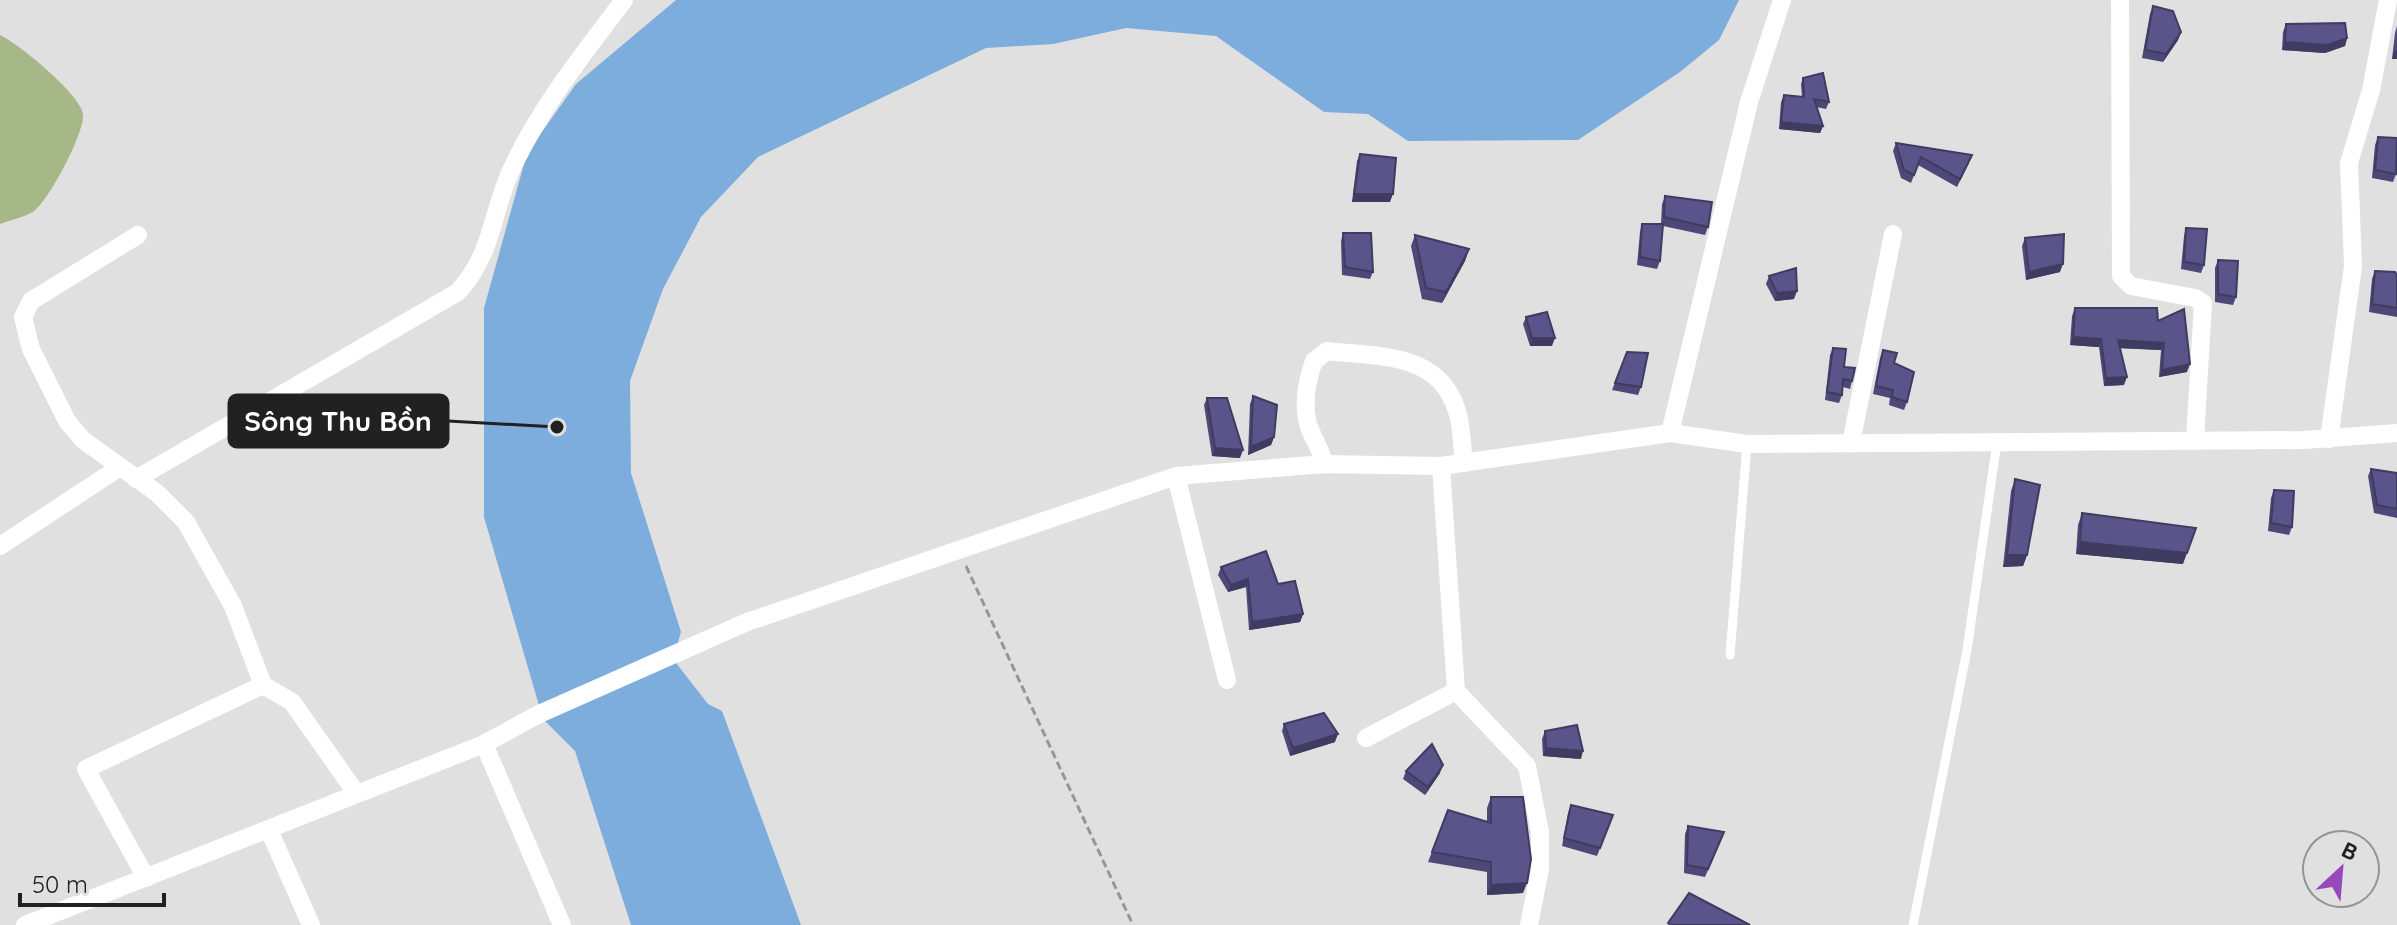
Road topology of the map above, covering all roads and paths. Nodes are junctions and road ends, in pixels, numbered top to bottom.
1 (624, 0) edge
2 (1782, 0) edge
3 (2120, 0) edge
4 (2388, 0) edge
5 (1893, 234) dead end
6 (138, 235) dead end
7 (1670, 433) junction
8 (2397, 433) edge
9 (2195, 439) junction
10 (2329, 439) junction
11 (1997, 442) junction
12 (1851, 443) junction
13 (1747, 444) junction
14 (1464, 463) junction
15 (1324, 464) junction
16 (1441, 466) junction
17 (120, 467) junction
18 (1176, 476) junction
19 (136, 479) junction
20 (0, 546) edge
21 (959, 550) junction
22 (1730, 655) dead end
23 (1227, 680) dead end
24 (263, 685) junction
25 (1456, 691) junction
26 (1366, 738) dead end
27 (484, 744) junction
28 (357, 794) junction
29 (269, 830) junction
30 (146, 878) junction
31 (25, 925) edge
32 (311, 925) edge
33 (562, 925) edge
34 (1133, 925) edge
35 (1529, 925) edge
36 (1913, 925) edge

1 - 19 street
2 - 7 street
3 - 9 street
4 - 10 street
5 - 12 street
6 - 17 street
7 - 13 street
7 - 14 street
8 - 10 street
9 - 10 street
9 - 11 street
11 - 12 street
11 - 36 lane
12 - 13 street
13 - 22 lane
14 - 15 street
14 - 16 street
15 - 16 street
15 - 18 street
16 - 25 street
17 - 19 street
17 - 20 street
18 - 21 street
18 - 23 street
19 - 24 street
21 - 27 street
21 - 34 path
24 - 28 street
24 - 30 street
25 - 26 street
25 - 35 street
27 - 28 street
27 - 33 street
28 - 29 street
29 - 30 street
29 - 32 street
30 - 31 street

